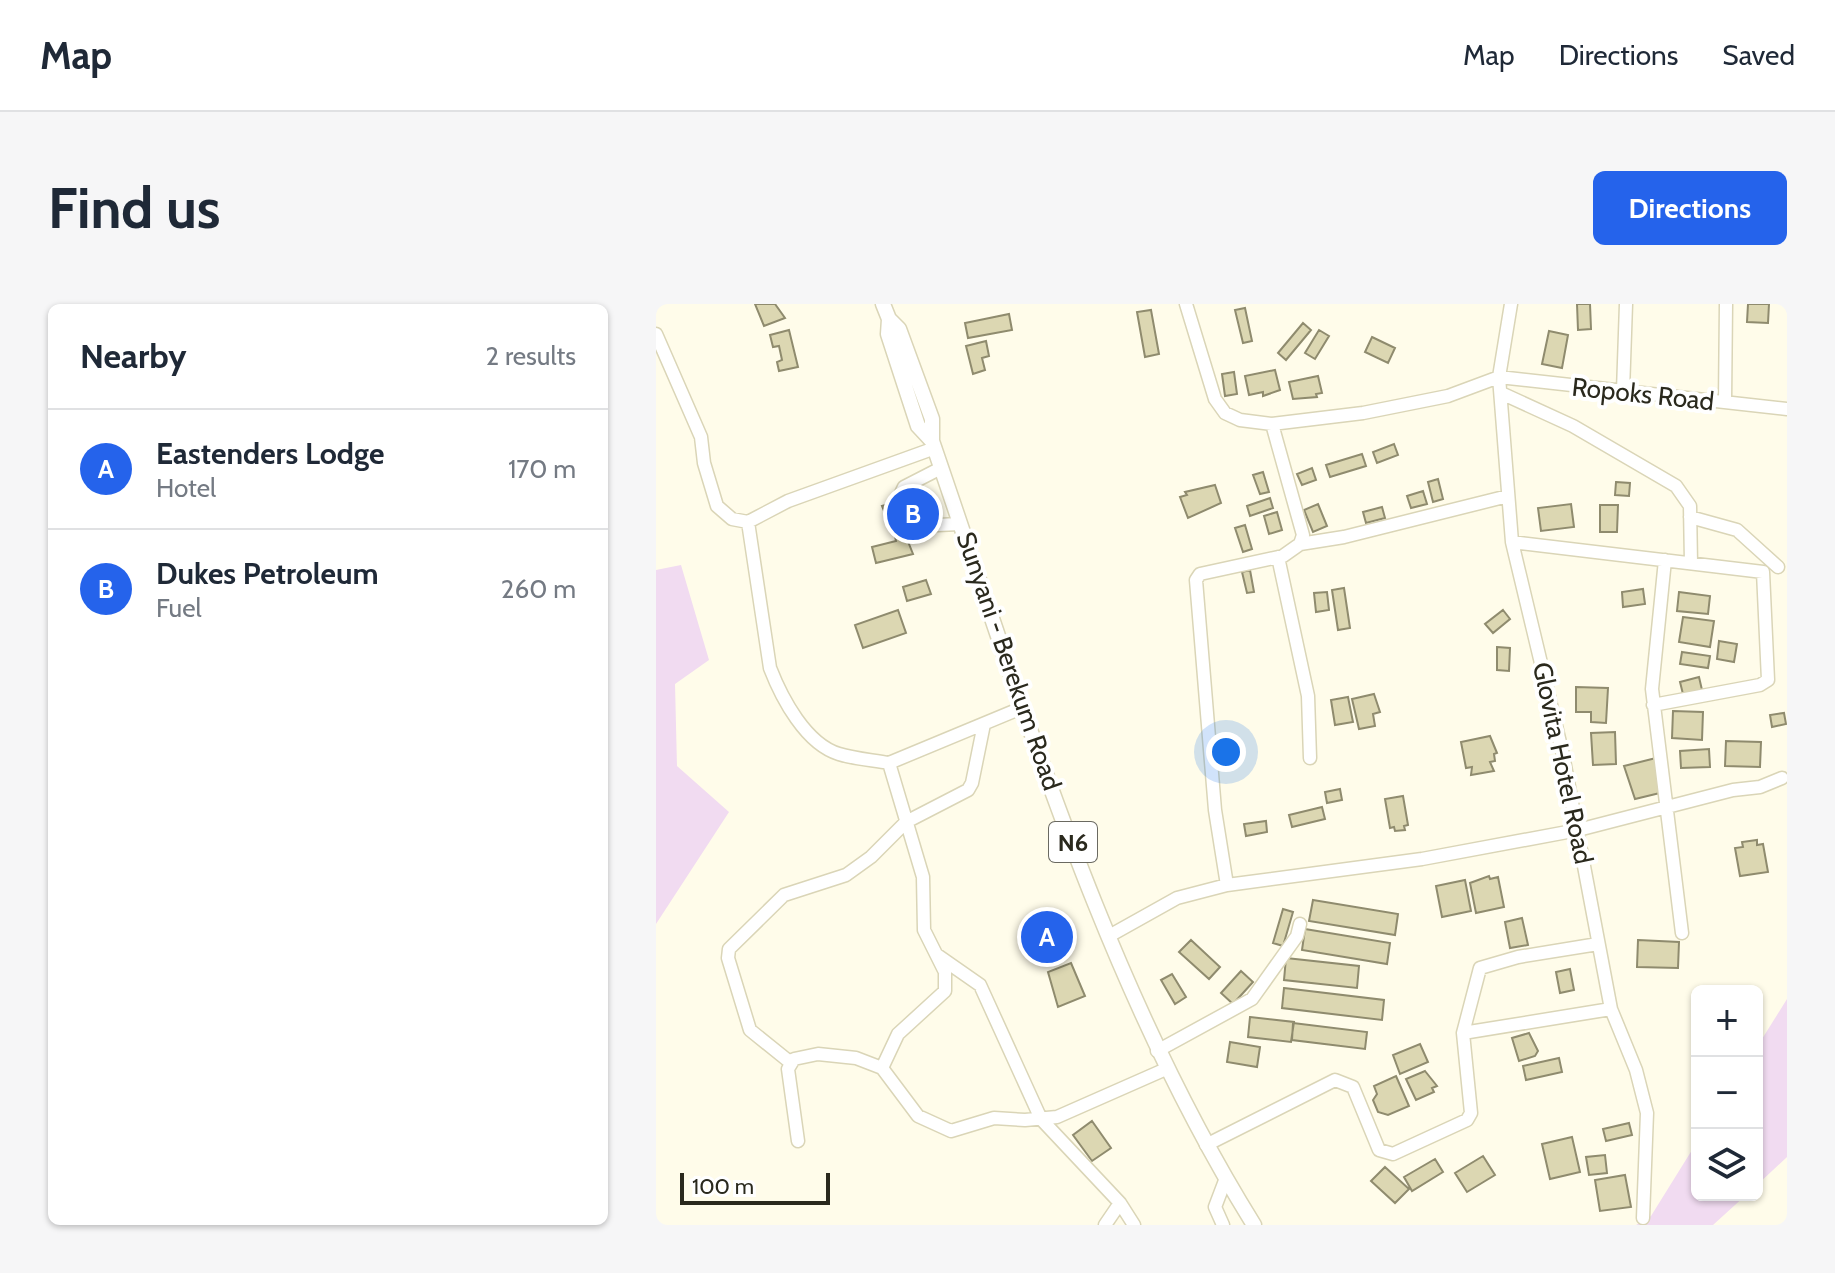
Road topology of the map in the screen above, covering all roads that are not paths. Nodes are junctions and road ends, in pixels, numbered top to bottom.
1 (883, 304) edge
2 (1186, 304) edge
3 (1511, 304) edge
4 (1626, 304) edge
5 (1726, 304) edge
6 (656, 334) edge
7 (1499, 377) junction
8 (1623, 391) junction
9 (1501, 393) junction
10 (1725, 402) junction
11 (1787, 409) edge
12 (1272, 424) junction
13 (934, 445) junction
14 (941, 468) junction
15 (1508, 496) junction
16 (897, 502) dead end
17 (1690, 517) junction
18 (905, 520) dead end
19 (748, 522) junction
20 (960, 524) junction
21 (1512, 542) junction
22 (1300, 544) junction
23 (1278, 557) junction
24 (1665, 560) junction
25 (1691, 563) junction
26 (1782, 567) edge
27 (1763, 572) junction
28 (1653, 705) junction
29 (1024, 707) junction
30 (984, 724) junction
31 (1310, 758) dead end
32 (889, 763) junction
33 (1782, 778) dead end
34 (1668, 808) junction
35 (906, 822) junction
36 (1578, 830) junction
37 (1227, 885) junction
38 (1300, 924) dead end
39 (1682, 933) dead end
40 (1109, 936) junction
41 (1598, 944) junction
42 (934, 954) junction
43 (1611, 1009) junction
44 (1463, 1033) junction
45 (1157, 1051) junction
46 (791, 1063) junction
47 (882, 1068) junction
48 (1166, 1069) junction
49 (1041, 1119) junction
50 (798, 1141) dead end
51 (1206, 1145) junction
52 (1226, 1178) junction
53 (1120, 1203) junction
54 (1643, 1218) dead end
55 (1105, 1225) edge
56 (1134, 1225) edge
57 (1223, 1225) edge
58 (1254, 1225) edge

1 - 13 main road, Sunyani - Berekum Road / N6
2 - 12 street
3 - 7 street, Glovita Hotel Road
4 - 8 street
5 - 10 street
6 - 19 street
7 - 8 street, Ropoks Road
7 - 9 street, Glovita Hotel Road
7 - 12 street
8 - 10 street, Ropoks Road
9 - 15 street, Glovita Hotel Road
9 - 17 street
10 - 11 street, Ropoks Road
12 - 22 street
13 - 14 main road, Sunyani - Berekum Road / N6
13 - 19 street
14 - 16 street
14 - 20 main road, Sunyani - Berekum Road / N6
15 - 21 street, Glovita Hotel Road
15 - 22 street
17 - 25 street
17 - 26 street
18 - 20 street
19 - 32 street
20 - 29 main road, Sunyani - Berekum Road / N6
21 - 24 street
21 - 36 street, Glovita Hotel Road
22 - 23 street
23 - 31 street
23 - 37 street
24 - 25 street
24 - 28 street
25 - 27 street
26 - 27 street
27 - 28 street
28 - 34 street
29 - 30 street
29 - 40 main road, Sunyani - Berekum Road / N6
30 - 32 street
30 - 35 street
32 - 35 street
33 - 34 street
34 - 36 street
34 - 39 street
35 - 42 street
35 - 46 street
36 - 37 street
36 - 41 street, Glovita Hotel Road
37 - 40 street
38 - 45 street
40 - 45 main road, Sunyani - Berekum Road / N6
41 - 43 street, Glovita Hotel Road
41 - 44 street
42 - 47 street
42 - 49 street
43 - 44 street
43 - 54 street, Glovita Hotel Road
44 - 51 street
45 - 48 main road, Sunyani - Berekum Road / N6
46 - 47 street
46 - 50 street
47 - 49 street
48 - 49 street
48 - 51 main road, Sunyani - Berekum Road / N6
49 - 53 street
51 - 52 main road, Sunyani - Berekum Road / N6
52 - 57 street
52 - 58 main road, Sunyani - Berekum Road / N6
53 - 55 street
53 - 56 street

